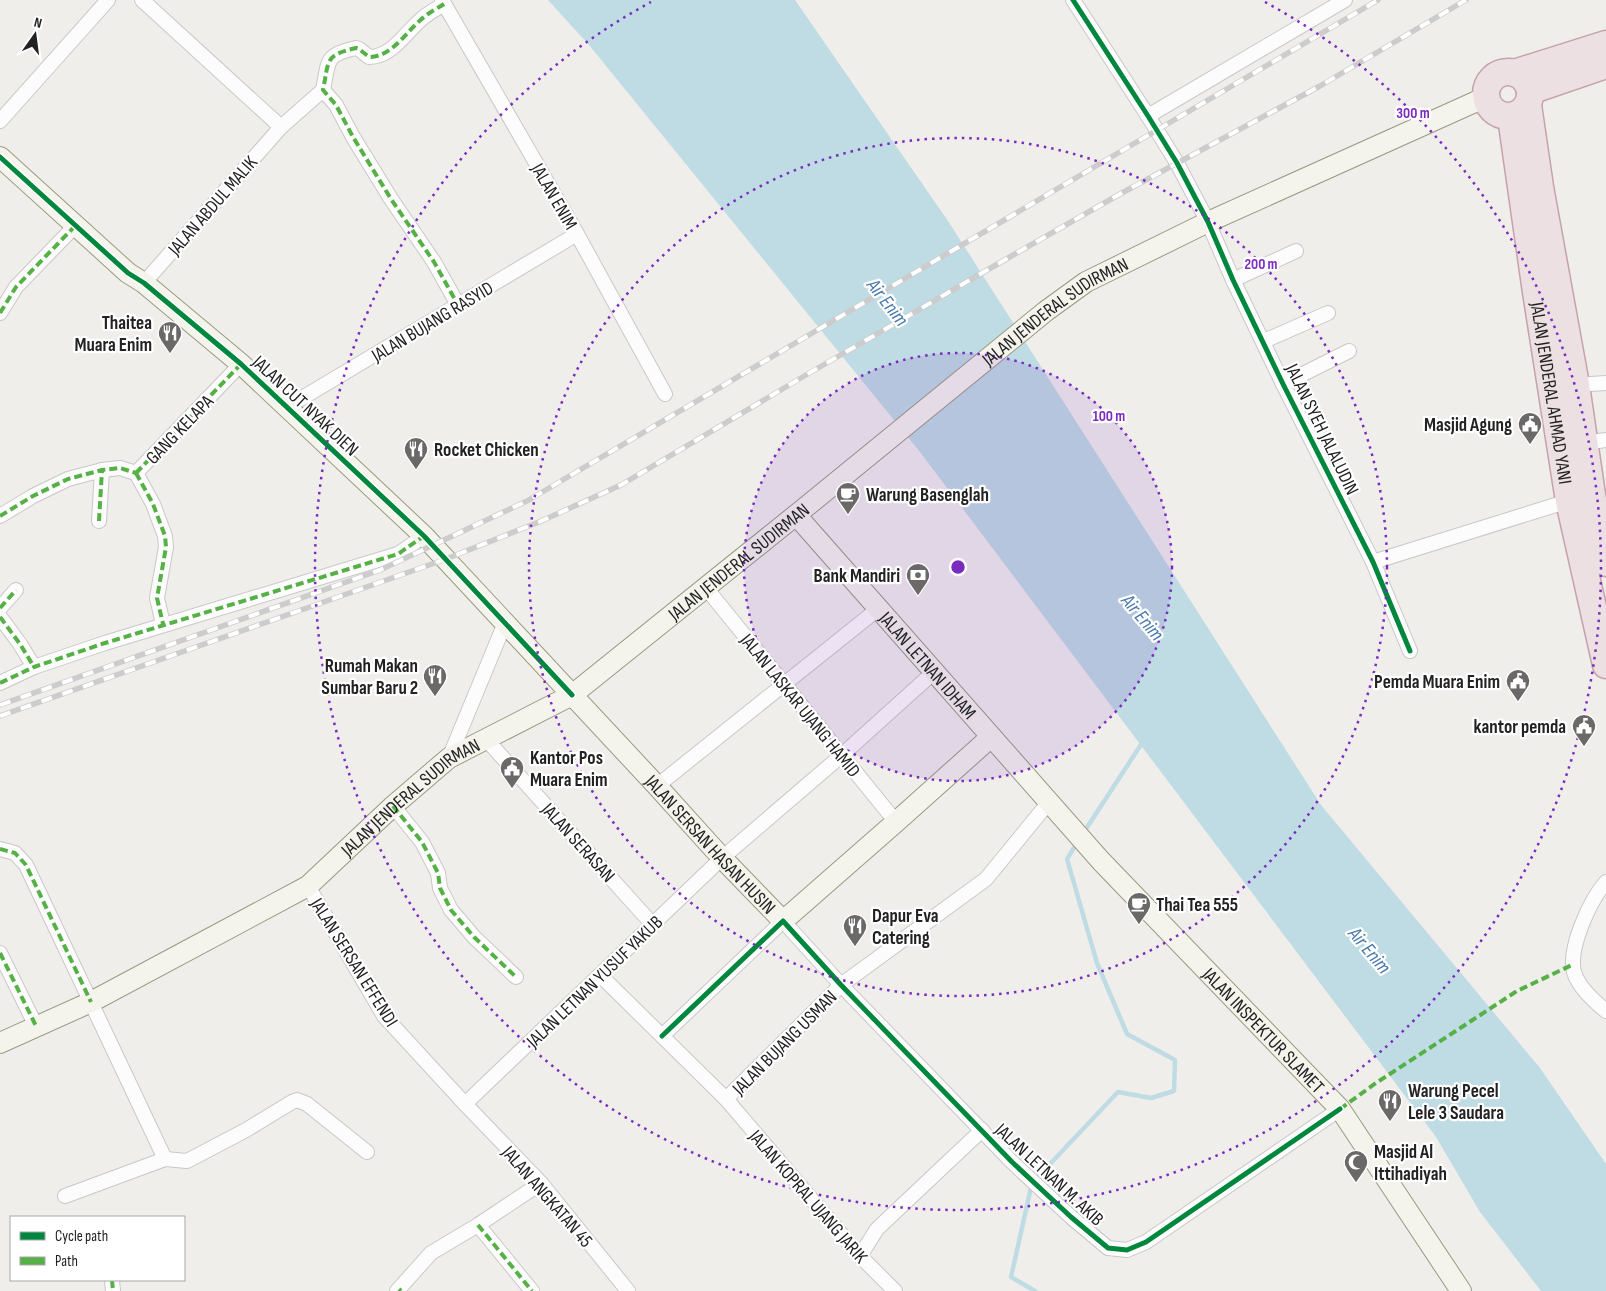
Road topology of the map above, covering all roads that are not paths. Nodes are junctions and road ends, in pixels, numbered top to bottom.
1 (108, 0) edge
2 (142, 0) edge
3 (1073, 0) edge
4 (1345, 0) edge
5 (443, 2) edge
6 (1606, 44) edge
7 (1606, 66) edge
8 (323, 90) junction
9 (1521, 96) junction
10 (1486, 97) junction
11 (1148, 116) junction
12 (0, 122) edge
13 (281, 127) junction
14 (0, 157) edge
15 (1208, 222) junction
16 (75, 226) junction
17 (578, 234) junction
18 (1296, 251) dead end
19 (1233, 280) junction
20 (144, 283) junction
21 (458, 305) junction
22 (0, 313) edge
23 (1328, 313) dead end
24 (1264, 342) junction
25 (1349, 352) dead end
26 (241, 364) junction
27 (1606, 383) edge
28 (1283, 384) junction
29 (1576, 385) junction
30 (664, 394) dead end
31 (287, 407) junction
32 (1595, 441) edge
33 (102, 470) junction
34 (136, 474) junction
35 (1580, 498) junction
36 (0, 516) edge
37 (796, 516) junction
38 (99, 520) dead end
39 (424, 536) junction
40 (1373, 562) junction
41 (1606, 563) edge
42 (706, 588) junction
43 (16, 590) dead end
44 (0, 608) edge
45 (878, 609) junction
46 (0, 617) edge
47 (505, 622) junction
48 (163, 624) junction
49 (1410, 651) dead end
50 (1606, 665) edge
51 (34, 668) junction
52 (934, 672) junction
53 (0, 683) edge
54 (784, 685) junction
55 (572, 695) junction
56 (991, 737) junction
57 (485, 738) junction
58 (842, 756) junction
59 (449, 758) junction
60 (657, 786) junction
61 (393, 806) junction
62 (1054, 808) junction
63 (896, 822) junction
64 (0, 849) edge
65 (722, 858) junction
66 (1606, 882) edge
67 (308, 886) junction
68 (783, 921) junction
69 (653, 925) junction
70 (0, 953) edge
71 (600, 976) junction
72 (516, 977) dead end
73 (841, 985) junction
74 (91, 1002) junction
75 (1606, 1011) edge
76 (37, 1028) junction
77 (662, 1036) junction
78 (0, 1043) edge
79 (726, 1099) junction
80 (465, 1104) junction
81 (1340, 1109) junction
82 (982, 1130) junction
83 (366, 1152) dead end
84 (165, 1159) junction
85 (541, 1183) junction
86 (65, 1196) dead end
87 (478, 1225) junction
88 (860, 1256) junction
89 (399, 1290) edge
90 (1459, 1290) edge
91 (532, 1291) edge
92 (628, 1291) edge
93 (895, 1291) edge

1 - 12 street
2 - 13 street
3 - 11 street, JALAN SYEH JALALUDIN
4 - 11 street
5 - 8 street
5 - 17 street, JALAN ENIM
6 - 9 highway
7 - 9 highway
8 - 13 street, JALAN ABDUL MALIK
8 - 21 street
9 - 10 highway
9 - 10 highway
9 - 29 highway, JALAN JENDERAL AHMAD YANI
9 - 35 highway, JALAN JENDERAL AHMAD YANI
10 - 15 main road, JALAN JENDERAL SUDIRMAN
11 - 15 street, JALAN SYEH JALALUDIN
13 - 20 street, JALAN ABDUL MALIK
14 - 16 main road, JALAN CUT NYAK DIEN
15 - 19 street, JALAN SYEH JALALUDIN
15 - 37 main road, JALAN JENDERAL SUDIRMAN
16 - 20 main road, JALAN CUT NYAK DIEN
16 - 22 street
17 - 21 street, JALAN BUJANG RASYID
17 - 30 street, JALAN ENIM
18 - 19 street
19 - 24 street, JALAN SYEH JALALUDIN
20 - 26 main road, JALAN CUT NYAK DIEN
21 - 31 street, JALAN BUJANG RASYID
23 - 24 street
24 - 28 street, JALAN SYEH JALALUDIN
25 - 28 street
26 - 31 main road, JALAN CUT NYAK DIEN
26 - 34 street, GANG KELAPA
27 - 29 street
28 - 40 street, JALAN SYEH JALALUDIN
29 - 32 highway, JALAN JENDERAL AHMAD YANI
31 - 39 main road, JALAN CUT NYAK DIEN
32 - 35 highway, JALAN JENDERAL AHMAD YANI
33 - 34 street, GANG KELAPA
33 - 36 street, GANG KELAPA
33 - 38 street
34 - 48 street
35 - 40 street
35 - 41 highway, JALAN JENDERAL AHMAD YANI
35 - 50 highway, JALAN JENDERAL AHMAD YANI
37 - 42 main road, JALAN JENDERAL SUDIRMAN
37 - 45 main road, JALAN LETNAN IDHAM
39 - 47 main road, JALAN CUT NYAK DIEN
39 - 48 street
40 - 49 street, JALAN SYEH JALALUDIN
42 - 54 street, JALAN LASKAR UJANG HAMID
42 - 55 main road, JALAN JENDERAL SUDIRMAN
43 - 44 street
45 - 52 main road, JALAN LETNAN IDHAM
45 - 54 street
46 - 51 street
47 - 55 main road, JALAN CUT NYAK DIEN
47 - 59 street
48 - 51 street
51 - 53 street
52 - 56 main road, JALAN LETNAN IDHAM
52 - 58 street, JALAN LETNAN YUSUF YAKUB
54 - 58 street, JALAN LASKAR UJANG HAMID
54 - 60 street
55 - 57 main road, JALAN JENDERAL SUDIRMAN
55 - 60 main road, JALAN SERSAN HASAN HUSIN
56 - 62 main road, JALAN LETNAN IDHAM
56 - 63 main road, JALAN SERSAN HASAN HUSIN
57 - 59 main road, JALAN JENDERAL SUDIRMAN
57 - 69 street, JALAN SERASAN
58 - 63 street, JALAN LASKAR UJANG HAMID
58 - 65 street, JALAN LETNAN YUSUF YAKUB
59 - 61 main road, JALAN JENDERAL SUDIRMAN
60 - 65 main road, JALAN SERSAN HASAN HUSIN
61 - 67 main road, JALAN JENDERAL SUDIRMAN
61 - 72 street
62 - 73 street, JALAN BUJANG USMAN
62 - 81 main road, JALAN INSPEKTUR SLAMET
63 - 68 main road, JALAN SERSAN HASAN HUSIN
64 - 74 street
65 - 68 main road, JALAN SERSAN HASAN HUSIN
65 - 69 street, JALAN LETNAN YUSUF YAKUB
66 - 75 street
67 - 74 main road, JALAN JENDERAL SUDIRMAN
67 - 80 street, JALAN SERSAN EFFENDI
68 - 73 street, JALAN LETNAN M. AKIB
68 - 77 street
69 - 71 street, JALAN LETNAN YUSUF YAKUB
70 - 76 street
71 - 77 street, JALAN KOPRAL UJANG JARIK
71 - 80 street, JALAN LETNAN YUSUF YAKUB
73 - 79 street, JALAN BUJANG USMAN
73 - 82 street, JALAN LETNAN M. AKIB
74 - 76 main road, JALAN JENDERAL SUDIRMAN
74 - 84 street
76 - 78 main road, JALAN JENDERAL SUDIRMAN
77 - 79 street, JALAN KOPRAL UJANG JARIK
79 - 88 street, JALAN KOPRAL UJANG JARIK
80 - 85 street, JALAN ANGKATAN 45
81 - 82 street, JALAN LETNAN M. AKIB
81 - 90 main road, JALAN INSPEKTUR SLAMET
82 - 88 street
83 - 84 street
84 - 86 street
85 - 87 street
85 - 92 street, JALAN ANGKATAN 45
87 - 89 street
87 - 91 street
88 - 93 street, JALAN KOPRAL UJANG JARIK

